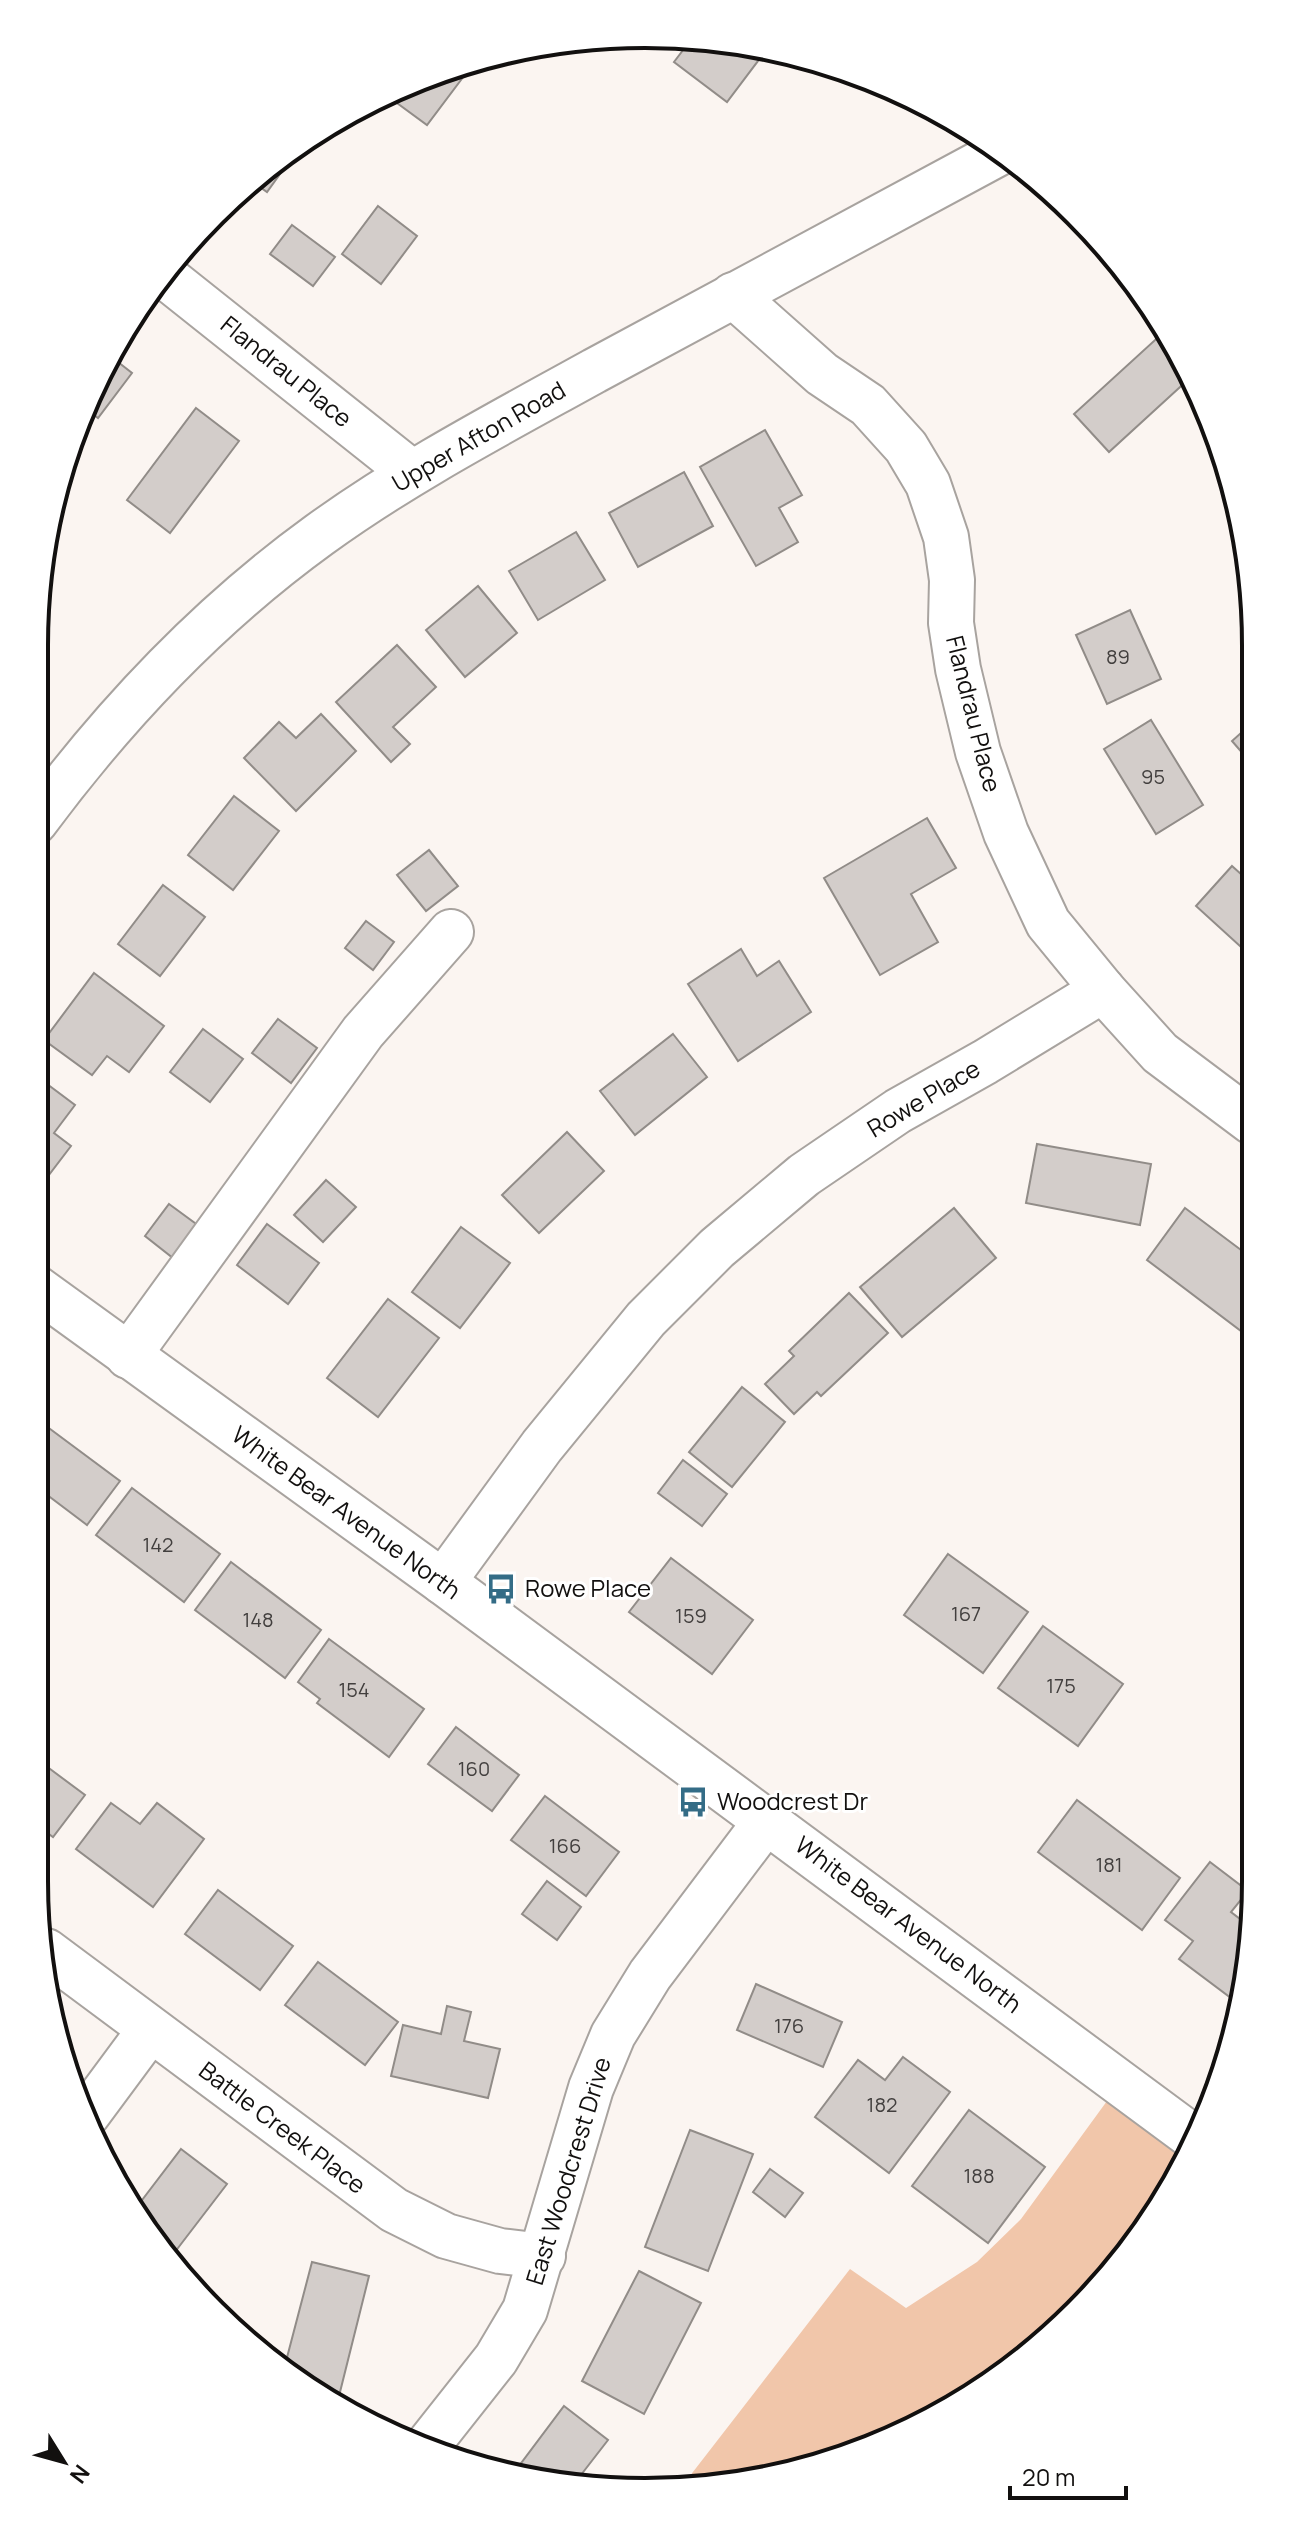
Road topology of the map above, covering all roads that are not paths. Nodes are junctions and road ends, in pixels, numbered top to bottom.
1 (990, 158) edge
2 (172, 281) edge
3 (733, 295) junction
4 (411, 472) junction
5 (48, 804) edge
6 (451, 932) dead end
7 (1103, 990) junction
8 (1242, 1114) edge
9 (48, 1297) edge
10 (128, 1356) junction
11 (443, 1582) junction
12 (767, 1820) junction
13 (53, 1956) edge
14 (150, 2030) junction
15 (92, 2108) edge
16 (1186, 2132) edge
17 (543, 2256) junction
18 (433, 2439) edge

1 - 3 street, Upper Afton Road
2 - 4 street, Flandrau Place
3 - 4 street, Upper Afton Road
3 - 7 street, Flandrau Place
4 - 5 street, Upper Afton Road
6 - 10 street
7 - 8 street, Flandrau Place
7 - 11 street, Rowe Place
9 - 10 street, White Bear Avenue North
10 - 11 street, White Bear Avenue North
11 - 12 street, White Bear Avenue North
12 - 16 street, White Bear Avenue North
12 - 17 street, East Woodcrest Drive
13 - 14 street, Battle Creek Place
14 - 15 street
14 - 17 street, Battle Creek Place
17 - 18 street, East Woodcrest Drive

